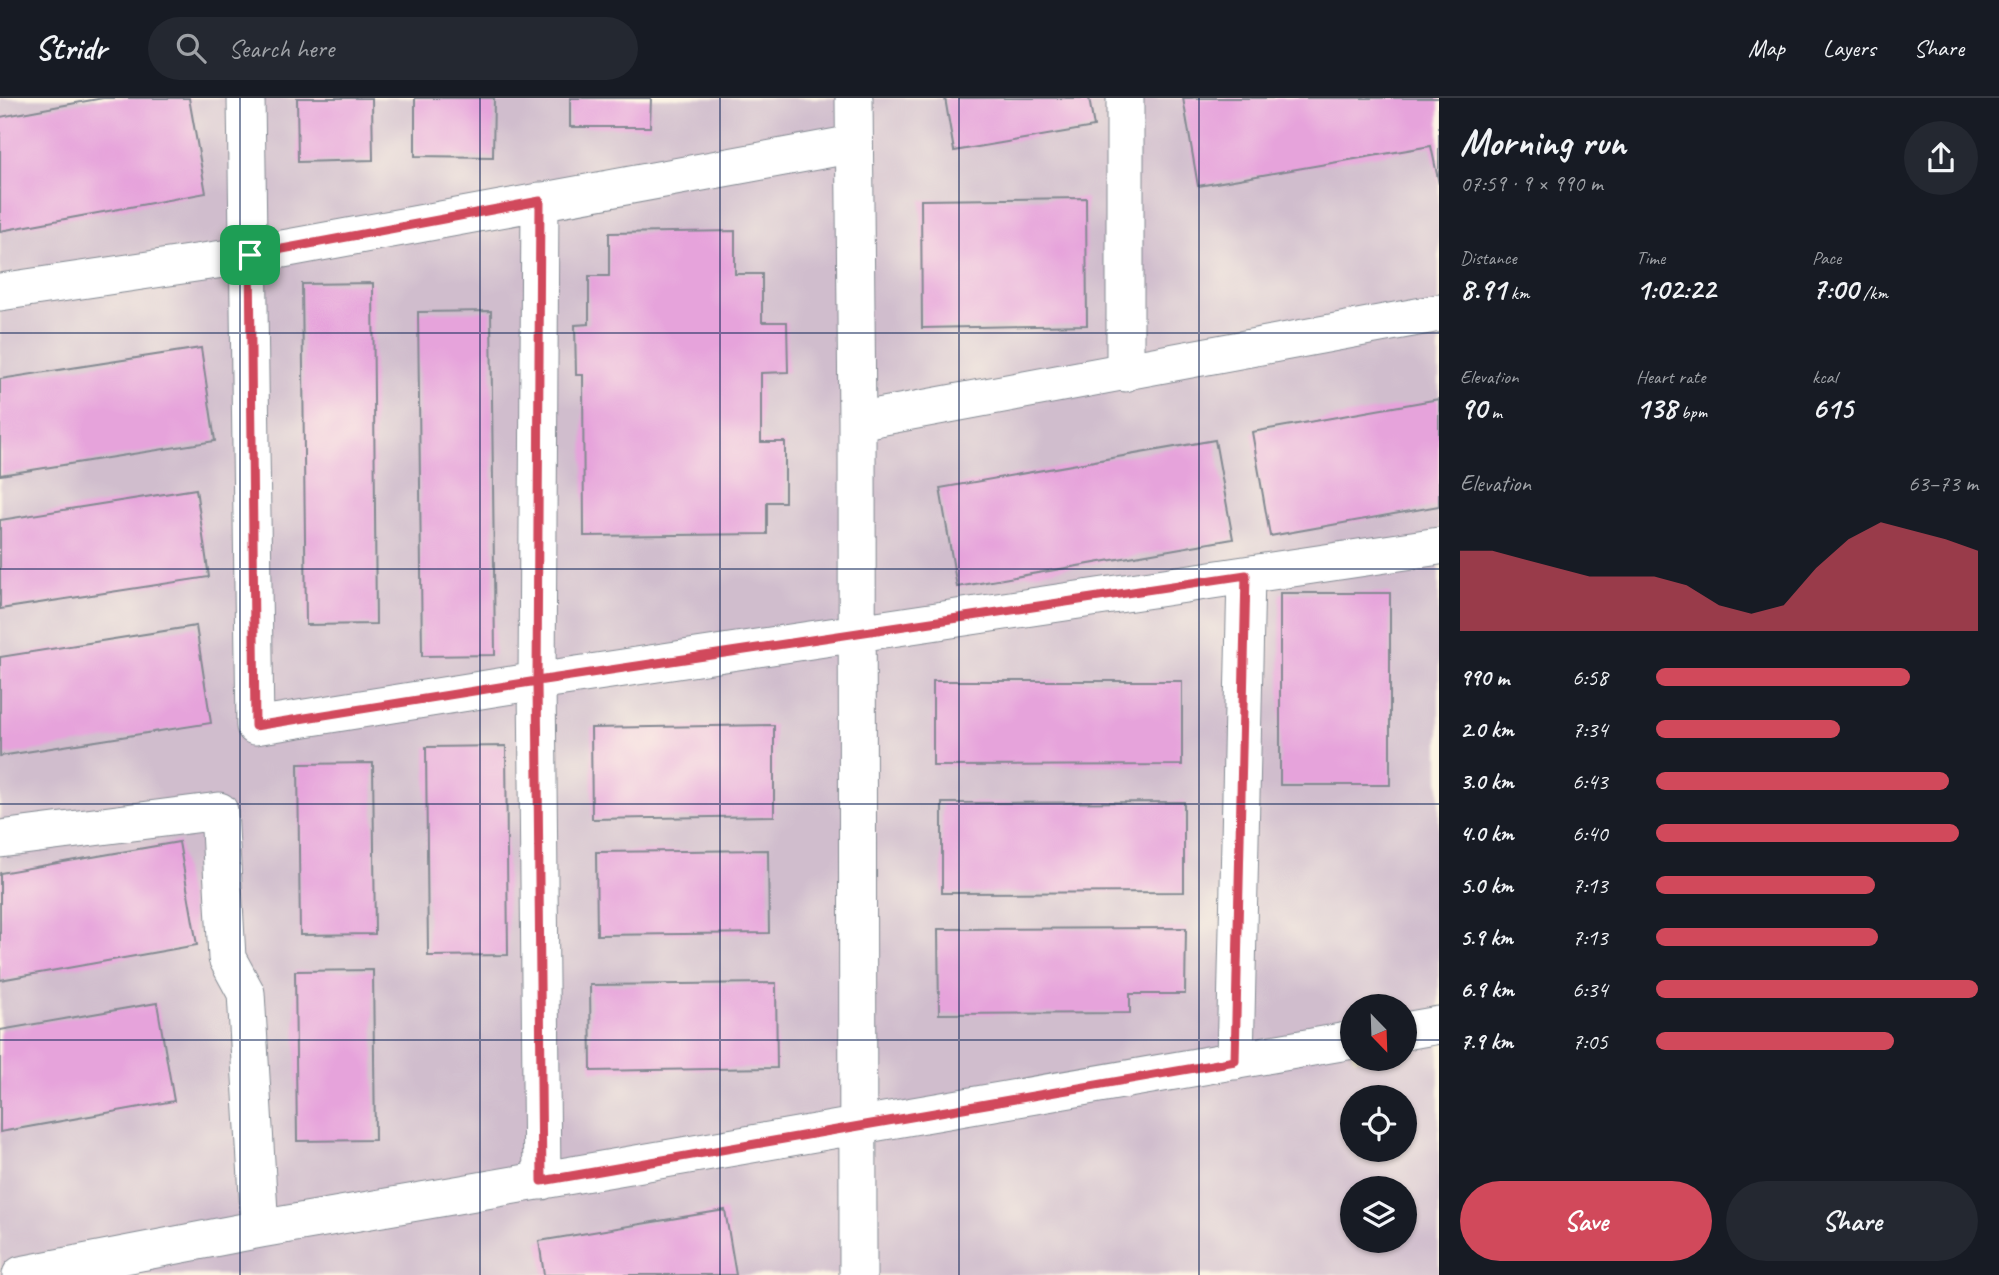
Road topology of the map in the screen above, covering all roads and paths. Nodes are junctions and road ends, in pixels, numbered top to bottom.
1 (246, 98) edge
2 (854, 98) edge
3 (1125, 98) edge
4 (854, 144) junction
5 (540, 201) junction
6 (250, 255) junction
7 (0, 292) edge
8 (1439, 313) edge
9 (1125, 373) junction
10 (857, 421) junction
11 (1439, 546) edge
12 (1246, 575) junction
13 (857, 634) junction
14 (537, 681) junction
15 (0, 839) edge
16 (1439, 1025) edge
17 (1418, 1029) edge
18 (1340, 1042) edge
19 (1235, 1061) junction
20 (857, 1127) junction
21 (542, 1181) junction
22 (260, 1229) junction
23 (20, 1275) edge
24 (858, 1275) edge

1 - 6 street
2 - 4 street
3 - 9 street
4 - 5 street
4 - 10 street
5 - 6 street
5 - 14 street
6 - 7 street
6 - 14 street
8 - 9 street
9 - 10 street
10 - 13 street
11 - 12 street
12 - 13 street
12 - 19 street
13 - 14 street
13 - 20 street
14 - 21 street
15 - 22 street
16 - 17 street
18 - 19 street
19 - 20 street
20 - 21 street
20 - 24 street
21 - 22 street
22 - 23 street

